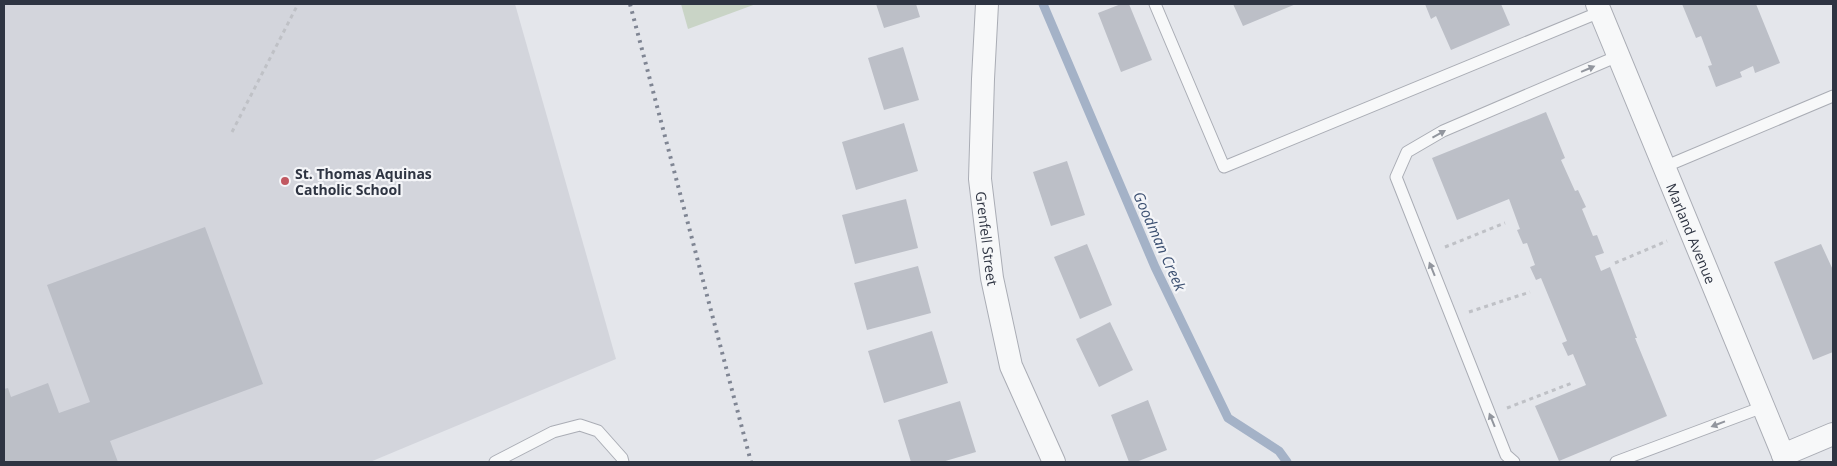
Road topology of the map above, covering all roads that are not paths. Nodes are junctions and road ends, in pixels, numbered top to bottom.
1 (987, 4) edge
2 (1155, 4) edge
3 (1599, 8) edge
4 (1618, 56) junction
5 (1833, 96) edge
6 (1664, 167) junction
7 (1763, 407) junction
8 (1833, 434) edge
9 (1785, 459) edge
10 (496, 462) edge
11 (622, 462) edge
12 (1054, 462) edge
13 (1514, 462) edge
14 (1616, 462) edge

1 - 12 street, Grenfell Street
2 - 3 lane
3 - 4 street, Marland Avenue
4 - 6 street, Marland Avenue
13 -> 4 lane
5 - 6 lane
6 - 7 street, Marland Avenue
7 - 9 street, Marland Avenue
7 -> 14 lane
8 - 9 street
10 - 11 lane

